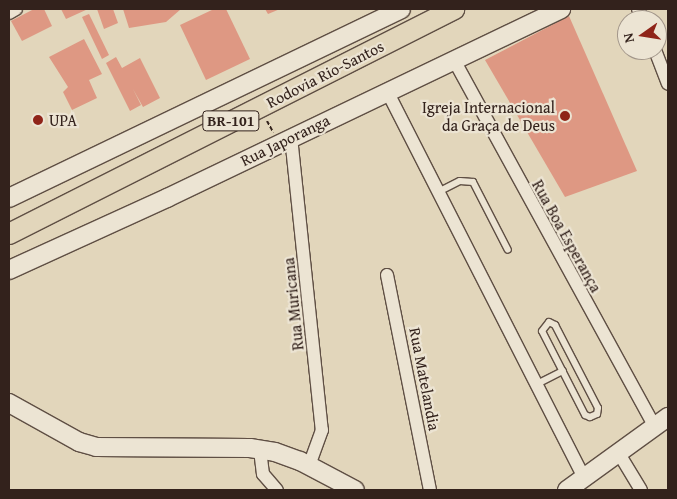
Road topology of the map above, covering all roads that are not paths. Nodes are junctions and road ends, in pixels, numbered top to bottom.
1 (16, 9) edge
2 (401, 9) edge
3 (454, 9) edge
4 (561, 9) edge
5 (9, 12) edge
6 (454, 60) junction
7 (659, 60) edge
8 (668, 84) edge
9 (387, 91) junction
10 (286, 140) junction
11 (440, 191) junction
12 (9, 198) edge
13 (9, 234) edge
14 (508, 250) dead end
15 (9, 270) edge
16 (387, 275) dead end
17 (563, 371) junction
18 (537, 384) junction
19 (9, 403) edge
20 (661, 422) edge
21 (260, 450) junction
22 (618, 452) junction
23 (308, 465) junction
24 (584, 478) junction
25 (277, 490) edge
26 (355, 490) edge
27 (430, 490) edge
28 (567, 490) edge
29 (641, 490) edge

1 - 5 street
2 - 12 main road
3 - 13 highway, Rodovia Rio-Santos / BR-101
4 - 6 main road, Rua Japoranga
6 - 9 main road, Rua Japoranga
6 - 20 street, Rua Boa Esperança
7 - 8 street
9 - 10 main road, Rua Japoranga
9 - 11 street
10 - 15 main road, Rua Japoranga
10 - 23 street, Rua Muricana
11 - 14 lane
11 - 18 street
16 - 27 street, Rua Matelandia
17 - 17 lane
17 - 18 lane
18 - 24 street
19 - 21 main road
20 - 22 main road
21 - 23 main road
21 - 25 street
22 - 24 main road
22 - 29 street
23 - 26 main road
24 - 28 main road

